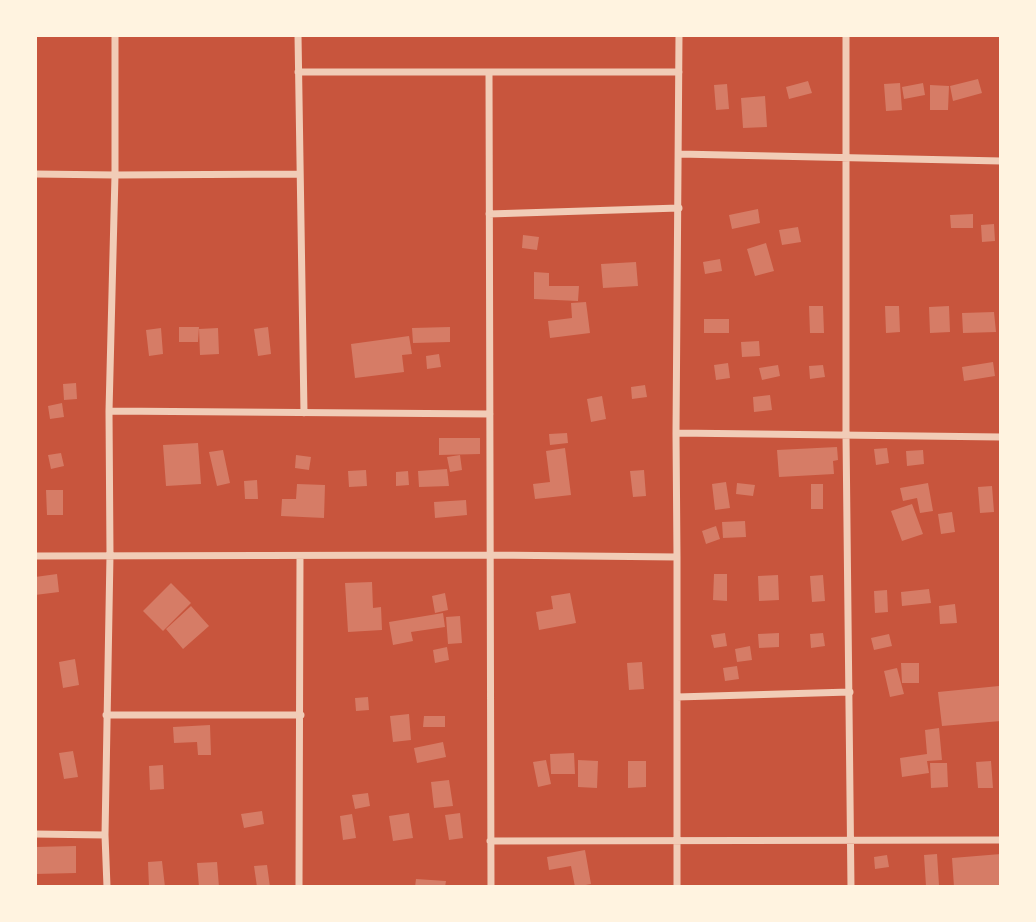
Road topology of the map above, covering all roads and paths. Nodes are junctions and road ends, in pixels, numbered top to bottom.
1 (115, 35) edge
2 (298, 35) edge
3 (679, 35) edge
4 (846, 35) edge
5 (298, 72) junction
6 (489, 72) junction
7 (679, 72) junction
8 (679, 154) junction
9 (847, 158) junction
10 (1001, 162) edge
11 (35, 174) edge
12 (300, 174) junction
13 (115, 175) junction
14 (679, 208) junction
15 (489, 214) junction
16 (109, 411) junction
17 (304, 413) junction
18 (490, 414) junction
19 (676, 433) junction
20 (846, 435) junction
21 (1001, 437) edge
22 (110, 555) junction
23 (490, 555) junction
24 (35, 556) edge
25 (300, 556) junction
26 (677, 557) junction
27 (850, 692) junction
28 (677, 696) junction
29 (106, 715) junction
30 (301, 715) junction
31 (35, 834) edge
32 (105, 835) junction
33 (851, 840) junction
34 (1001, 840) edge
35 (490, 841) junction
36 (677, 841) junction
37 (107, 887) edge
38 (299, 887) edge
39 (491, 887) edge
40 (677, 887) edge
41 (852, 887) edge

1 - 13 street
2 - 5 street
3 - 7 street
4 - 9 street
5 - 6 street
5 - 12 street
6 - 7 street
6 - 15 street
7 - 8 street
8 - 9 street
8 - 14 street
9 - 10 street
9 - 20 street
11 - 13 street
12 - 13 street
12 - 17 street
13 - 16 street
14 - 15 street
14 - 19 street
15 - 18 street
16 - 17 street
16 - 22 street
17 - 18 street
18 - 23 street
19 - 20 street
19 - 26 street
20 - 21 street
20 - 27 street
22 - 24 street
22 - 25 street
22 - 29 street
23 - 25 street
23 - 26 street
23 - 35 street
25 - 30 street
26 - 28 street
27 - 28 street
27 - 33 street
28 - 36 street
29 - 30 street
29 - 32 street
30 - 38 street
31 - 32 street
32 - 37 street
33 - 34 street
33 - 36 street
33 - 41 street
35 - 36 street
35 - 39 street
36 - 40 street

